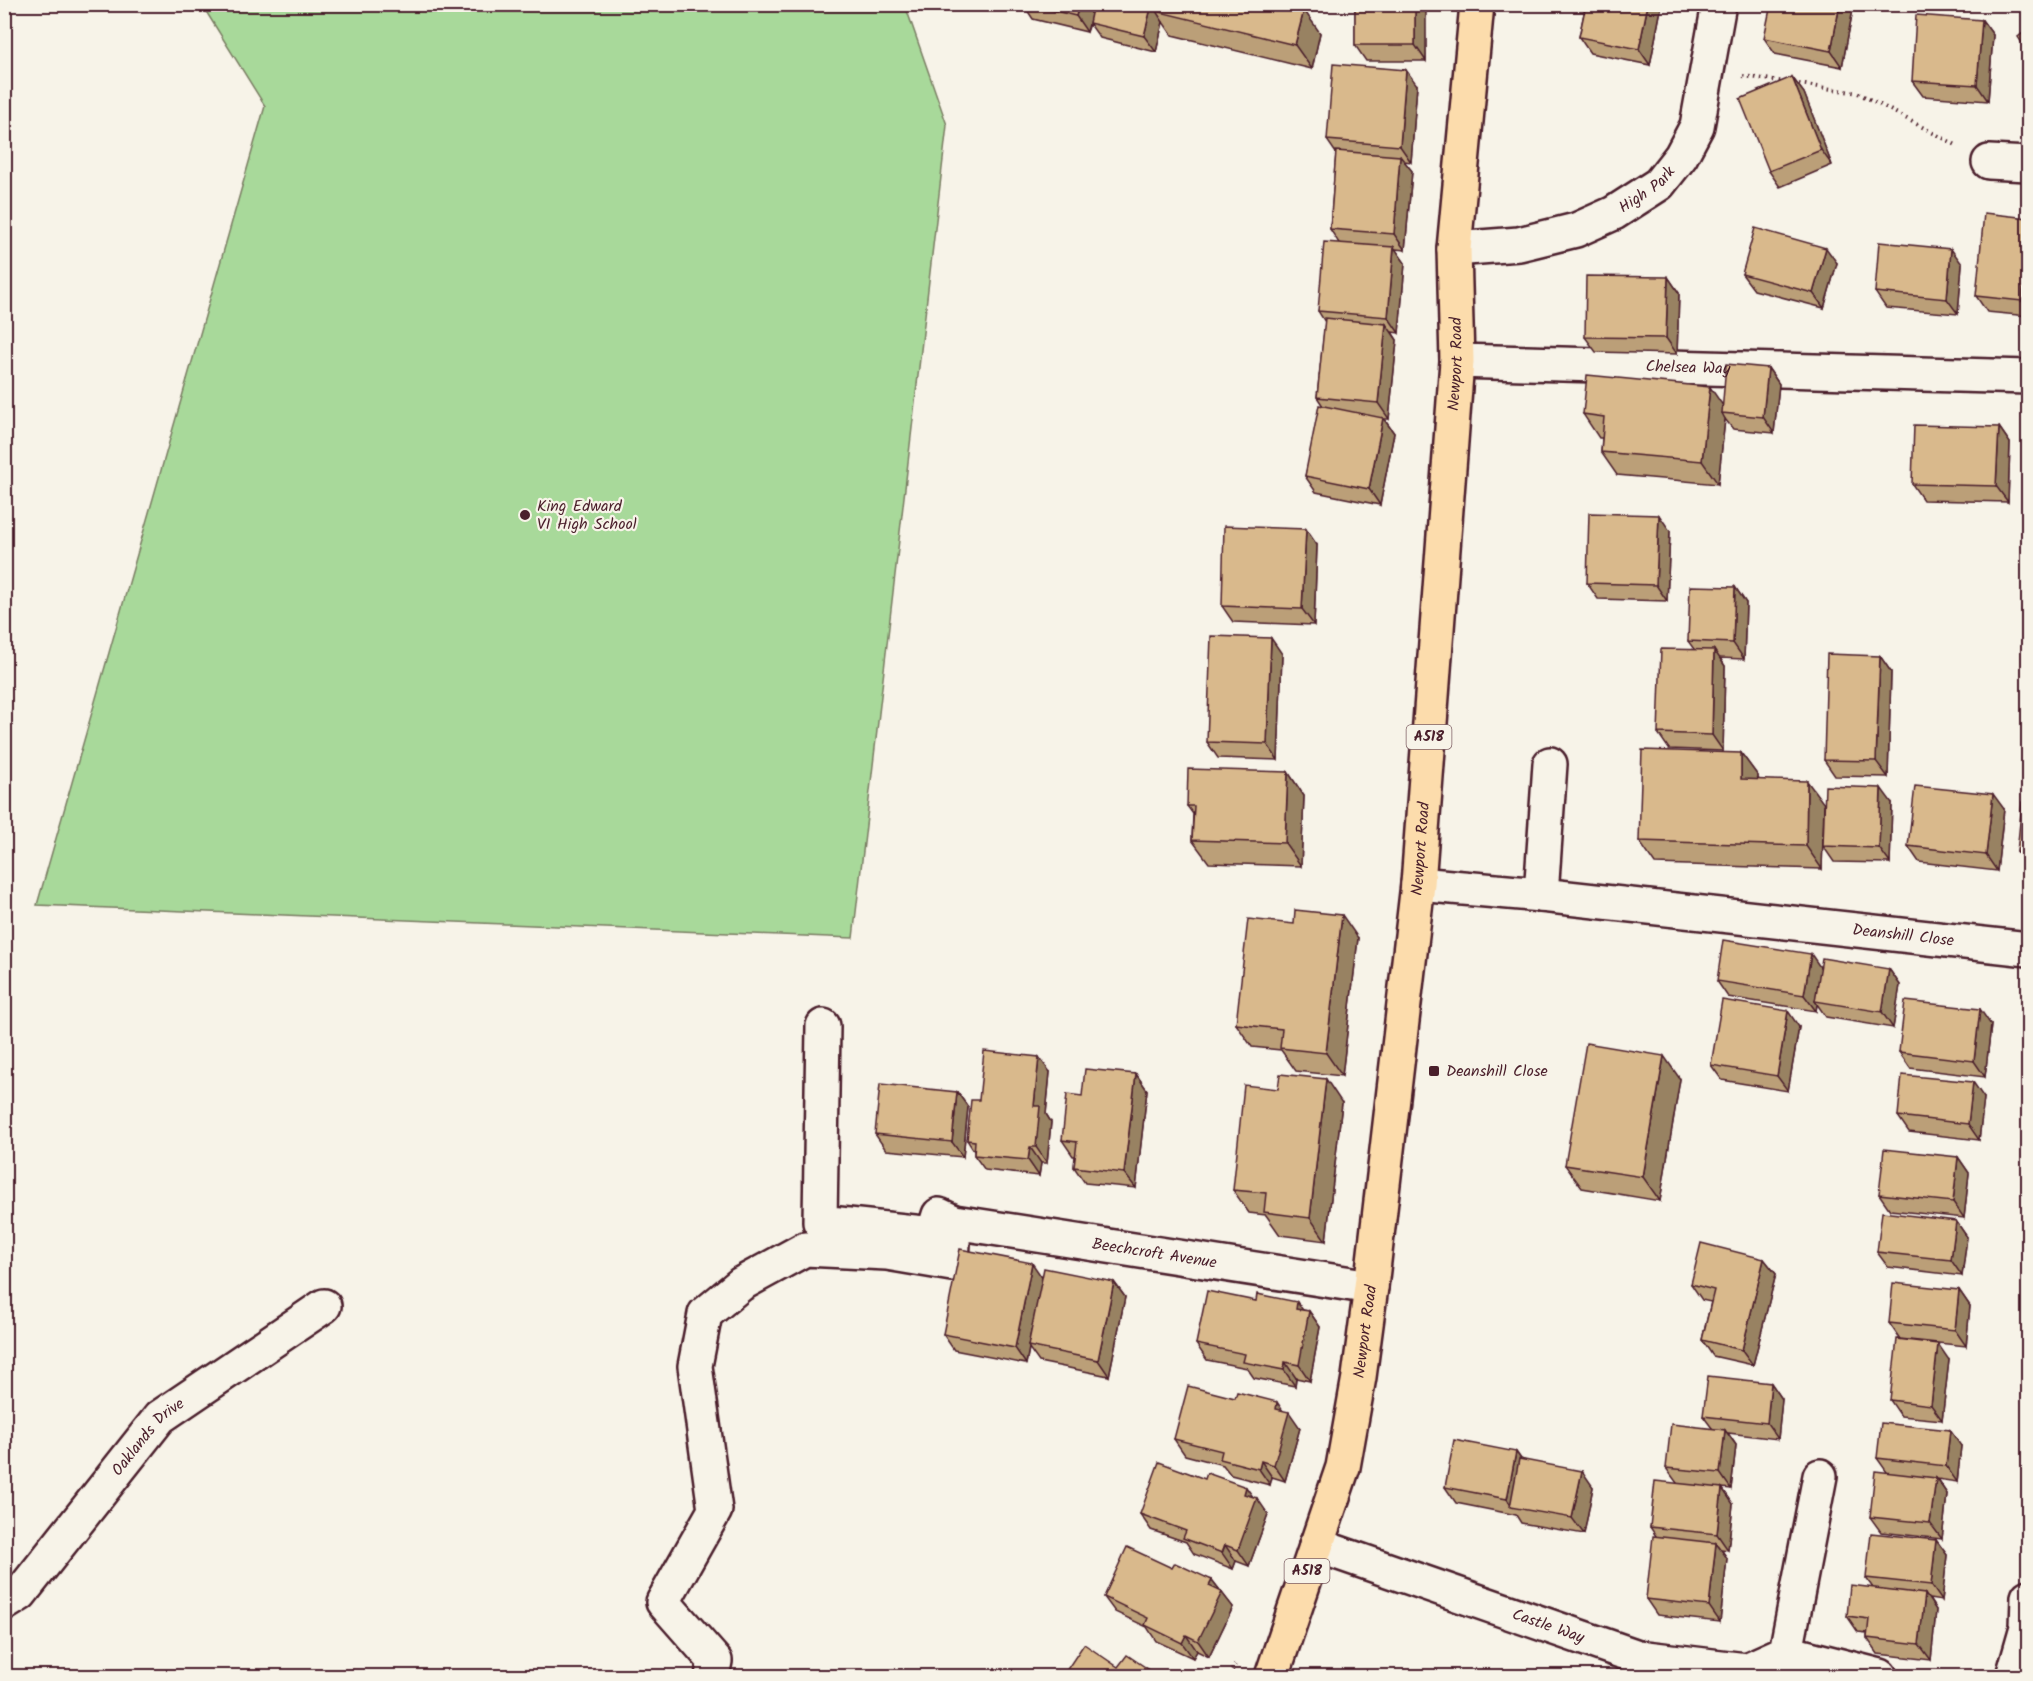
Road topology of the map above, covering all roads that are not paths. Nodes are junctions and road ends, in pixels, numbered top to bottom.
1 (1477, 4) edge
2 (1719, 4) edge
3 (1989, 162) road end
4 (2028, 164) edge
5 (1454, 249) junction
6 (1456, 361) junction
7 (2028, 377) edge
8 (1550, 764) dead end
9 (1418, 884) junction
10 (1541, 895) junction
11 (2028, 949) edge
12 (823, 1026) dead end
13 (947, 1218) junction
14 (1371, 1287) junction
15 (324, 1306) dead end
16 (1820, 1476) dead end
17 (1316, 1545) junction
18 (2028, 1597) edge
19 (4, 1604) edge
20 (1786, 1652) junction
21 (1697, 1671) edge
22 (712, 1677) edge
23 (1272, 1677) edge
24 (1880, 1677) edge
25 (2013, 1677) edge

1 - 5 highway, Newport Road / A518
2 - 5 street, High Park
3 - 4 street
5 - 6 highway, Newport Road / A518
6 - 7 street, Chelsea Way
6 - 9 highway, Newport Road / A518
8 - 10 street
9 - 10 street, Deanshill Close
9 - 14 highway, Newport Road / A518
10 - 11 street, Deanshill Close
12 - 13 street
13 - 14 street, Beechcroft Avenue
13 - 22 street
14 - 17 highway, Newport Road / A518
15 - 19 street, Oaklands Drive
16 - 20 street
17 - 21 street, Castle Way
17 - 23 highway, Newport Road / A518
18 - 25 street
20 - 21 street, Castle Way
20 - 24 street

